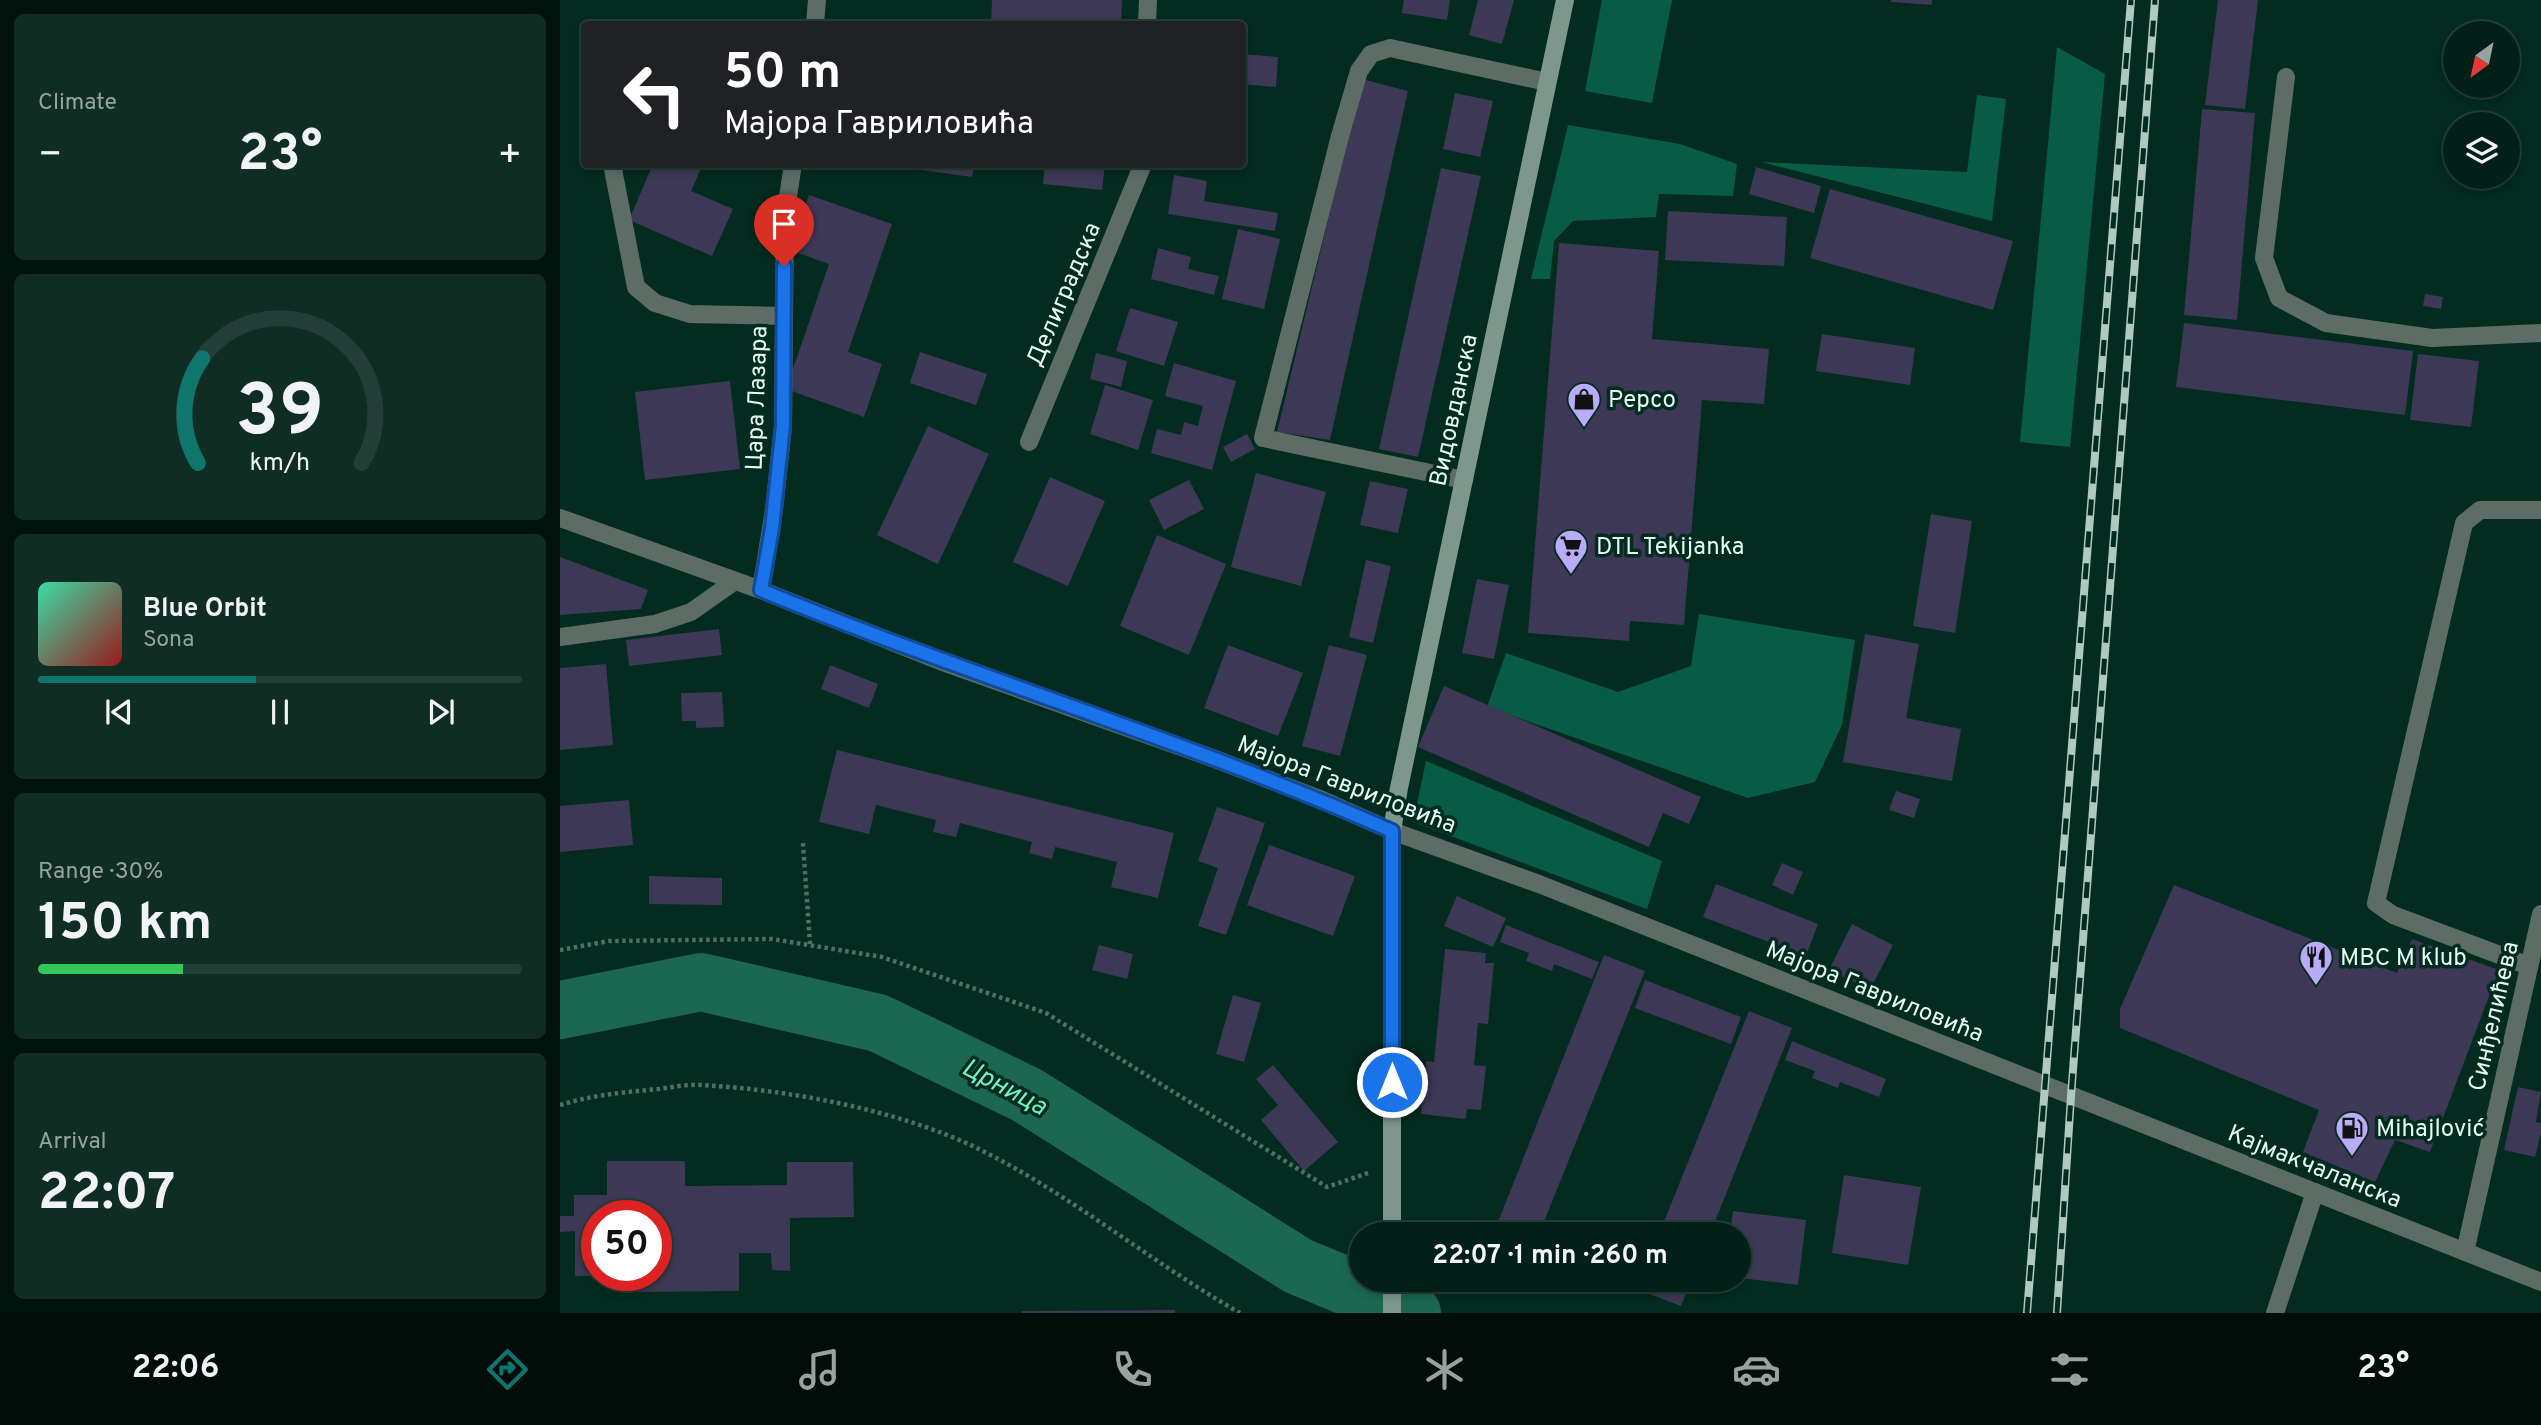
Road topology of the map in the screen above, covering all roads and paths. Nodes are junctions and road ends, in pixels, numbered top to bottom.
1 (817, 0) edge
2 (1148, 0) edge
3 (1565, 0) edge
4 (815, 21) edge
5 (1147, 21) edge
6 (2286, 77) dead end
7 (1547, 82) junction
8 (613, 168) edge
9 (792, 168) edge
10 (1141, 168) edge
11 (784, 316) junction
12 (2541, 333) edge
13 (1029, 442) dead end
14 (1464, 480) junction
15 (2541, 510) edge
16 (560, 518) edge
17 (735, 581) junction
18 (761, 590) junction
19 (560, 637) edge
20 (1392, 831) junction
21 (803, 843) dead end
22 (2541, 914) edge
23 (810, 944) junction
24 (560, 950) edge
25 (2535, 968) edge
26 (2071, 1096) joint
27 (560, 1105) edge
28 (1392, 1165) junction
29 (2315, 1192) junction
30 (1392, 1222) edge
31 (2465, 1251) junction
32 (2541, 1282) edge
33 (1392, 1292) edge
34 (1240, 1313) edge
35 (1392, 1313) edge
36 (2275, 1313) edge

1 - 4 street
2 - 5 street
3 - 7 main road, Видовданска
6 - 12 street
7 - 14 main road, Видовданска
7 - 14 street
8 - 11 street
9 - 11 street, Цара Лазара
10 - 13 street, Делиградска
11 - 18 street, Цара Лазара
14 - 20 main road, Видовданска
15 - 25 street
16 - 17 street, Мајора Гавриловића
17 - 18 street, Мајора Гавриловића
17 - 19 street
18 - 20 street, Мајора Гавриловића
20 - 26 street, Мајора Гавриловића
20 - 28 main road, Видовданска
21 - 23 path
22 - 25 street, Синђелићева
23 - 24 path
23 - 28 path
25 - 31 street, Синђелићева
26 - 29 street, Кајмакчаланска
27 - 34 path
28 - 30 main road, Видовданска
29 - 31 street, Кајмакчаланска
29 - 36 street
31 - 32 street, Кајмакчаланска
33 - 35 main road

